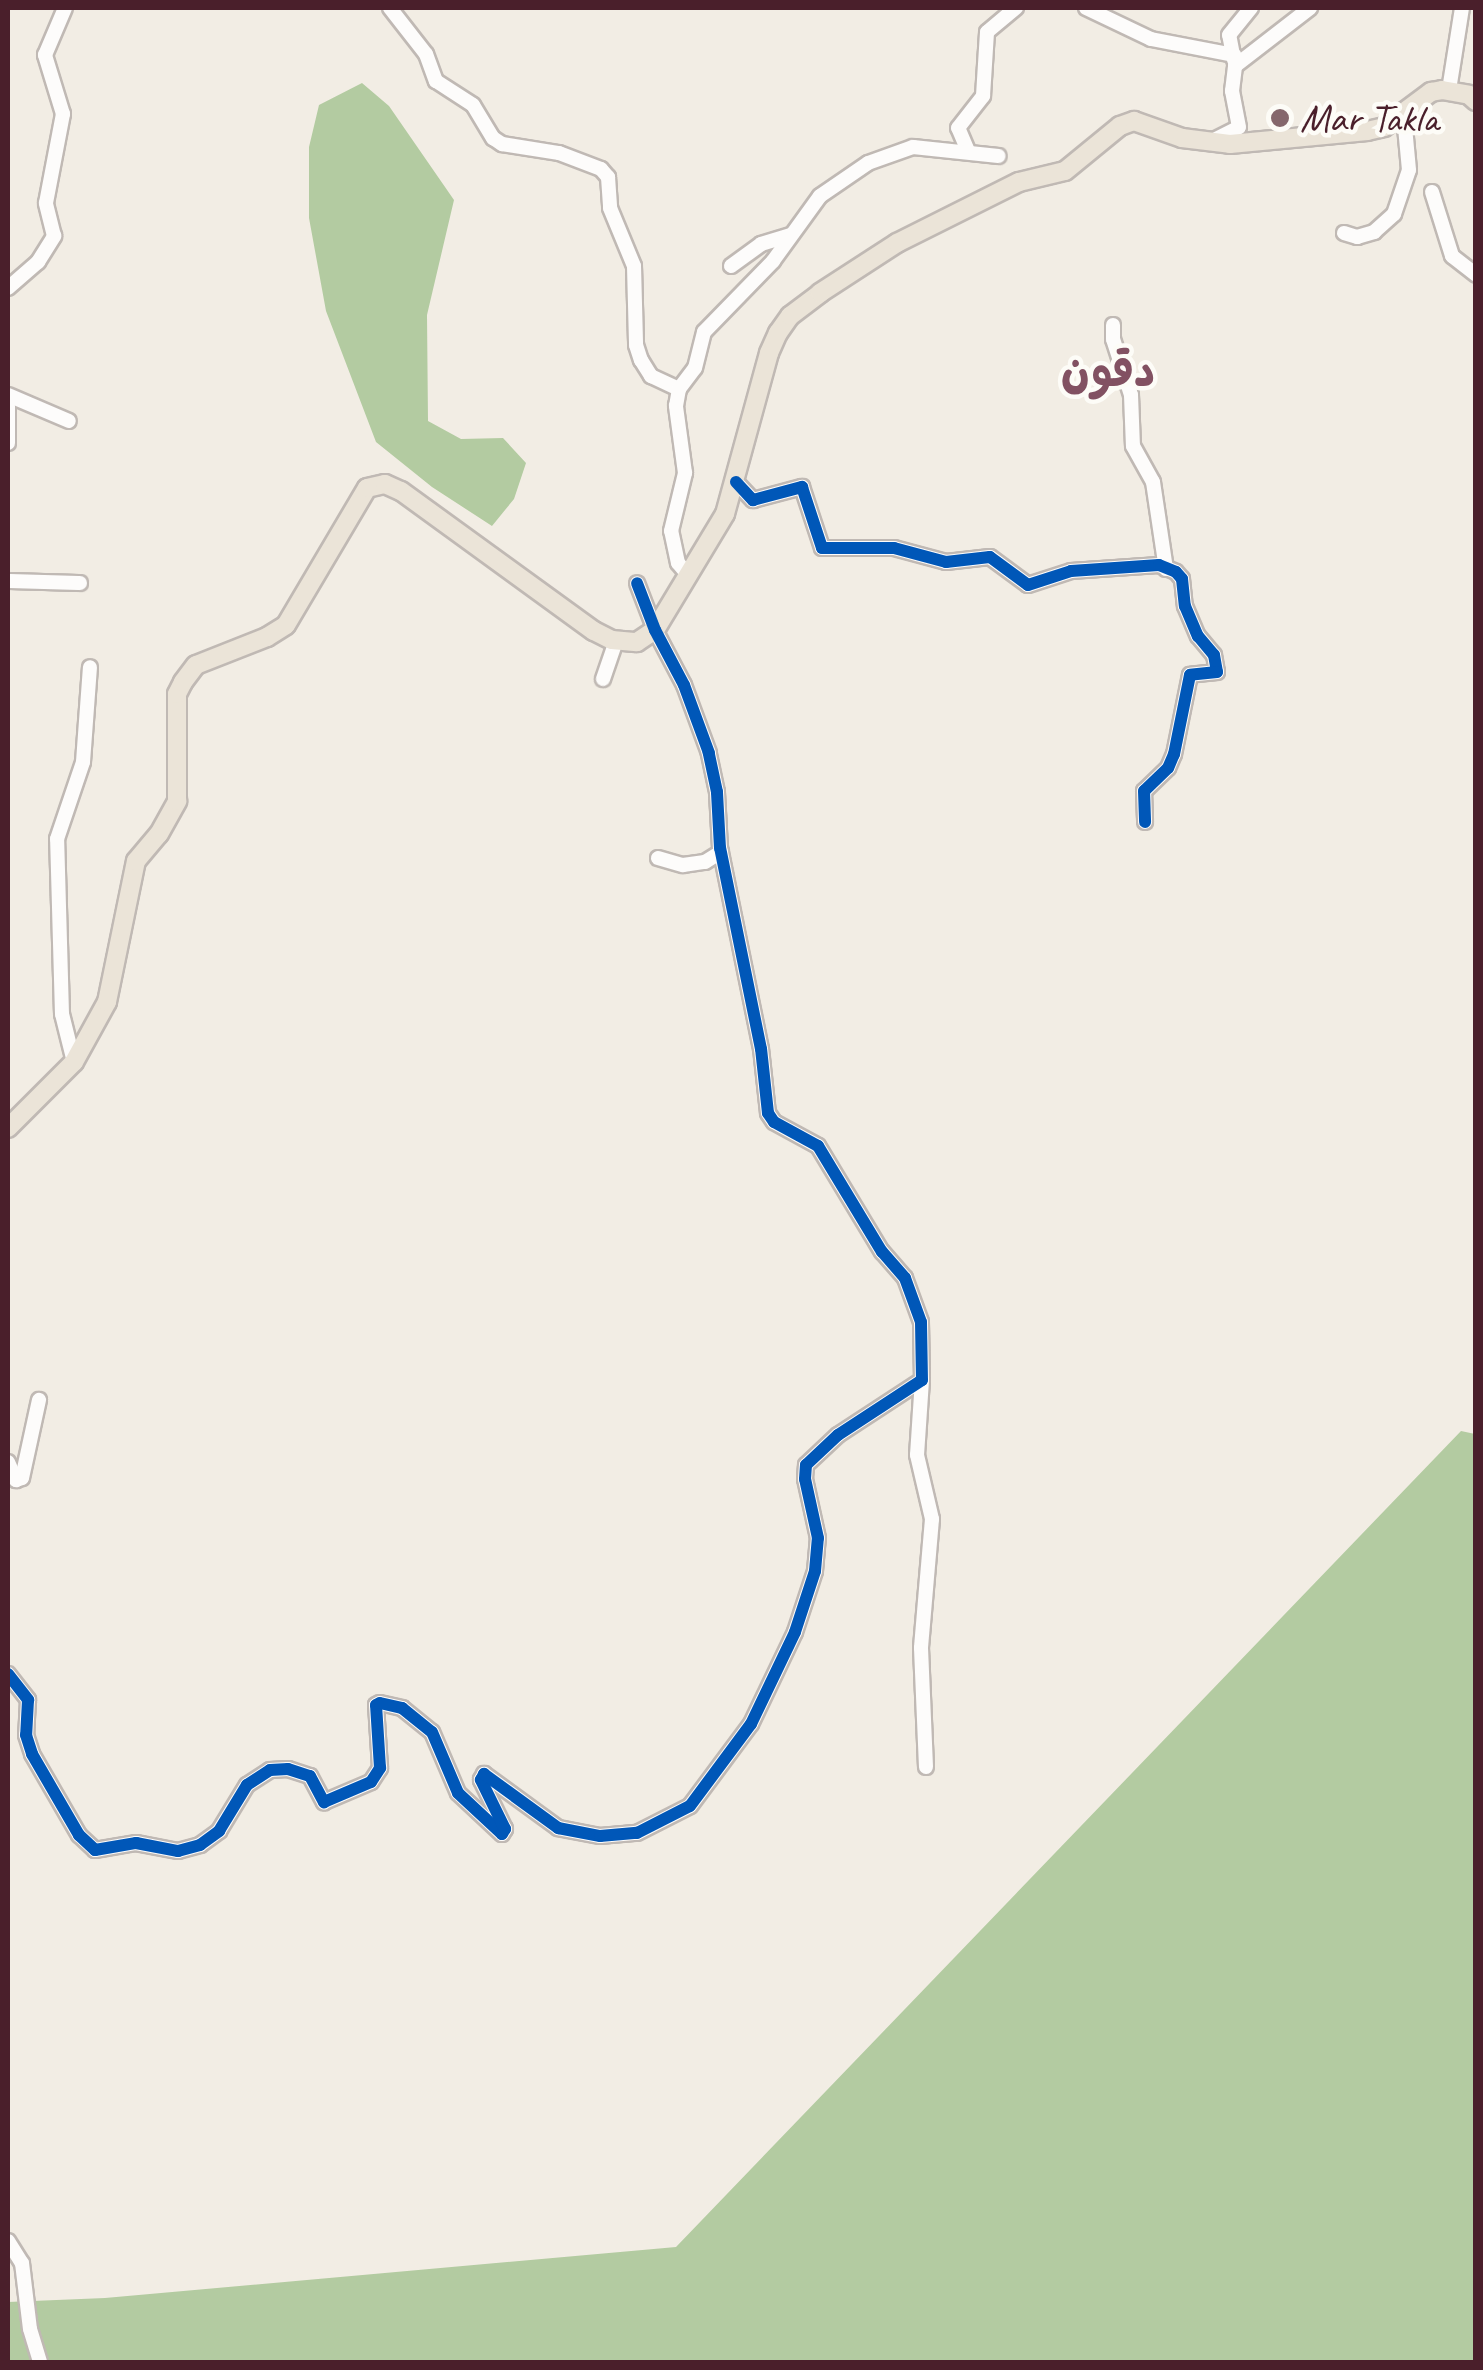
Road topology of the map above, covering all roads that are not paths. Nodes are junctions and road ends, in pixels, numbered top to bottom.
1 (64, 8) edge
2 (390, 8) edge
3 (1016, 8) edge
4 (1086, 8) edge
5 (1251, 8) edge
6 (1310, 8) edge
7 (1462, 8) edge
8 (1234, 60) junction
9 (1449, 90) junction
10 (1476, 102) edge
11 (1404, 116) junction
12 (1206, 142) junction
13 (968, 151) junction
14 (999, 156) dead end
15 (1432, 192) dead end
16 (1344, 233) dead end
17 (791, 235) junction
18 (730, 266) dead end
19 (1476, 275) edge
20 (8, 288) edge
21 (1113, 325) dead end
22 (679, 389) junction
23 (8, 395) edge
24 (8, 406) edge
25 (69, 421) dead end
26 (8, 444) edge
27 (736, 482) junction
28 (1166, 568) junction
29 (689, 576) junction
30 (8, 581) edge
31 (80, 584) dead end
32 (637, 584) dead end
33 (654, 630) junction
34 (616, 641) junction
35 (90, 667) dead end
36 (603, 679) dead end
37 (1145, 822) dead end
38 (721, 852) junction
39 (658, 858) dead end
40 (74, 1062) junction
41 (8, 1126) edge
42 (922, 1380) junction
43 (40, 1400) dead end
44 (8, 1462) edge
45 (8, 1674) edge
46 (926, 1767) dead end
47 (8, 2241) edge
48 (40, 2362) edge

1 - 20 street
2 - 22 street
3 - 13 street
4 - 8 street
5 - 8 street
6 - 8 street
7 - 9 street
8 - 12 street
9 - 10 main road
9 - 11 main road
11 - 12 main road
11 - 16 street
12 - 27 main road
13 - 14 street
13 - 17 street
15 - 19 street
17 - 18 street
17 - 22 street
21 - 28 street
22 - 29 street
23 - 25 street
24 - 26 street
27 - 28 street
27 - 29 main road
28 - 37 street
29 - 33 main road
30 - 31 street
32 - 33 street
33 - 34 main road
33 - 38 street
34 - 36 street
34 - 40 main road
35 - 40 street
38 - 39 street
38 - 42 street
40 - 41 main road
42 - 45 street
42 - 46 street
43 - 44 street
47 - 48 street

